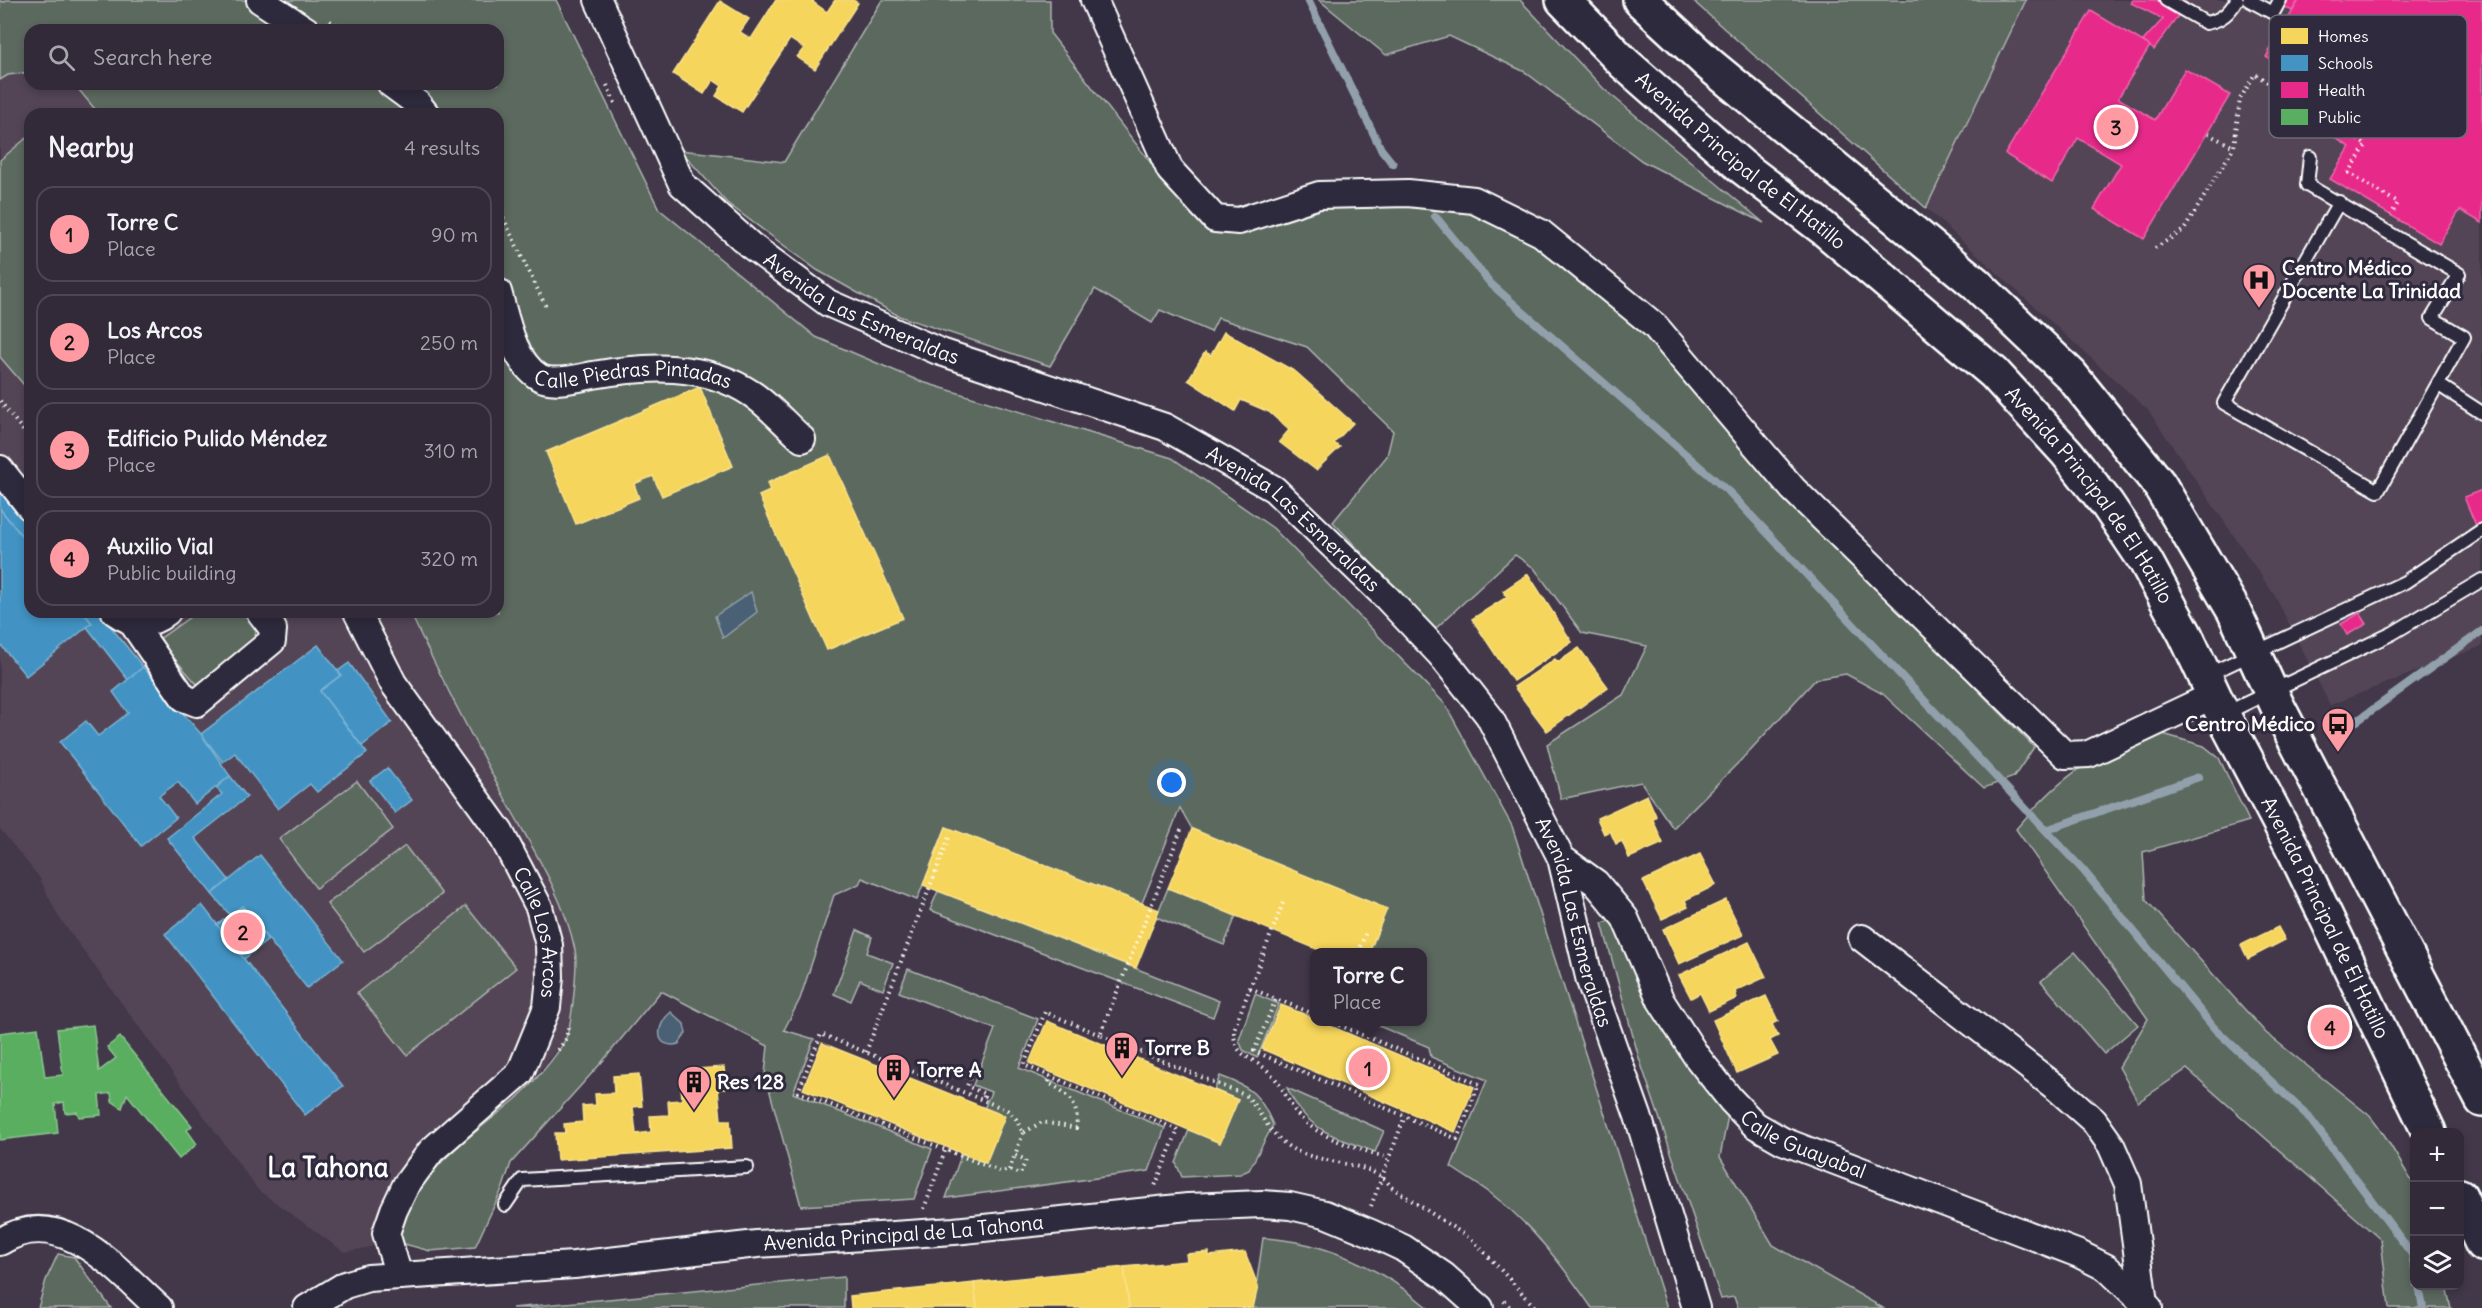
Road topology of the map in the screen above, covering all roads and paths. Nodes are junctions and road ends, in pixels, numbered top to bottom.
1 (260, 0) edge
2 (598, 0) edge
3 (1094, 0) edge
4 (1563, 0) edge
5 (1640, 0) edge
6 (2166, 0) edge
7 (2237, 0) edge
8 (2249, 0) edge
9 (2280, 0) edge
10 (297, 24) edge
11 (2269, 83) edge
12 (606, 84) dead end
13 (399, 90) edge
14 (616, 105) dead end
15 (421, 108) edge
16 (2208, 134) dead end
17 (2355, 138) edge
18 (2234, 147) junction
19 (2310, 157) dead end
20 (2339, 202) junction
21 (2398, 203) dead end
22 (504, 220) edge
23 (2155, 248) dead end
24 (546, 307) dead end
25 (504, 311) edge
26 (2439, 384) junction
27 (0, 401) edge
28 (2482, 413) edge
29 (24, 432) edge
30 (802, 439) dead end
31 (0, 469) edge
32 (24, 499) edge
33 (2482, 530) edge
34 (2482, 580) edge
35 (124, 618) edge
36 (128, 618) edge
37 (160, 618) edge
38 (265, 618) edge
39 (360, 618) edge
40 (2252, 653) junction
41 (2271, 691) junction
42 (2213, 694) junction
43 (1181, 830) dead end
44 (950, 835) dead end
45 (1561, 858) junction
46 (1283, 903) dead end
47 (1367, 930) dead end
48 (1862, 938) dead end
49 (1360, 948) edge
50 (1250, 988) junction
51 (1276, 999) junction
52 (1310, 1012) edge
53 (570, 1017) dead end
54 (1341, 1026) edge
55 (1100, 1035) junction
56 (866, 1053) junction
57 (554, 1055) dead end
58 (974, 1067) dead end
59 (1051, 1076) junction
60 (982, 1100) junction
61 (2482, 1100) edge
62 (1405, 1116) junction
63 (2427, 1128) edge
64 (1023, 1133) junction
65 (945, 1151) junction
66 (1015, 1155) junction
67 (1388, 1158) junction
68 (747, 1167) dead end
69 (1009, 1170) junction
70 (1381, 1177) junction
71 (1165, 1190) dead end
72 (505, 1205) dead end
73 (2464, 1205) edge
74 (934, 1211) dead end
75 (1369, 1212) dead end
76 (0, 1242) edge
77 (2482, 1244) edge
78 (399, 1276) junction
79 (1490, 1302) edge
80 (2147, 1305) edge
81 (159, 1308) edge
82 (307, 1308) edge
83 (1511, 1308) edge
84 (1536, 1308) edge
85 (1696, 1308) edge

1 - 10 street
2 - 45 street, Avenida Las Esmeraldas
3 - 42 street
4 - 42 main road, Avenida Principal de El Hatillo
5 - 40 main road
6 - 7 lane
8 - 9 lane
11 - 18 path
12 - 14 path
13 - 15 street
16 - 18 path
17 - 21 path
18 - 23 path
19 - 20 lane
20 - 26 lane
20 - 26 lane
22 - 24 path
25 - 30 street, Calle Piedras Pintadas
26 - 28 lane
27 - 29 path
31 - 32 street
33 - 40 lane
34 - 41 lane
35 - 38 street
36 - 37 street
39 - 78 street, Calle Los Arcos
40 - 41 main road
40 - 42 lane
41 - 42 lane
41 - 61 main road
42 - 63 main road, Avenida Principal de El Hatillo
43 - 55 path
44 - 56 path
45 - 80 street, Calle Guayabal
45 - 85 street, Avenida Las Esmeraldas
46 - 50 path
47 - 49 path
48 - 80 street
50 - 51 path
50 - 67 path
51 - 52 path
51 - 62 path
53 - 57 path
54 - 62 path
55 - 59 path
55 - 70 path
56 - 60 path
56 - 65 path
58 - 60 path
59 - 64 path
59 - 71 path
60 - 64 path
62 - 67 path
64 - 66 path
65 - 69 path
65 - 74 path
66 - 69 path
66 - 69 path
67 - 70 path
68 - 72 lane
70 - 75 path
70 - 84 path
73 - 77 main road
76 - 81 street
78 - 79 street, Avenida Principal de La Tahona
78 - 82 street, Avenida Principal de La Tahona
79 - 83 path

